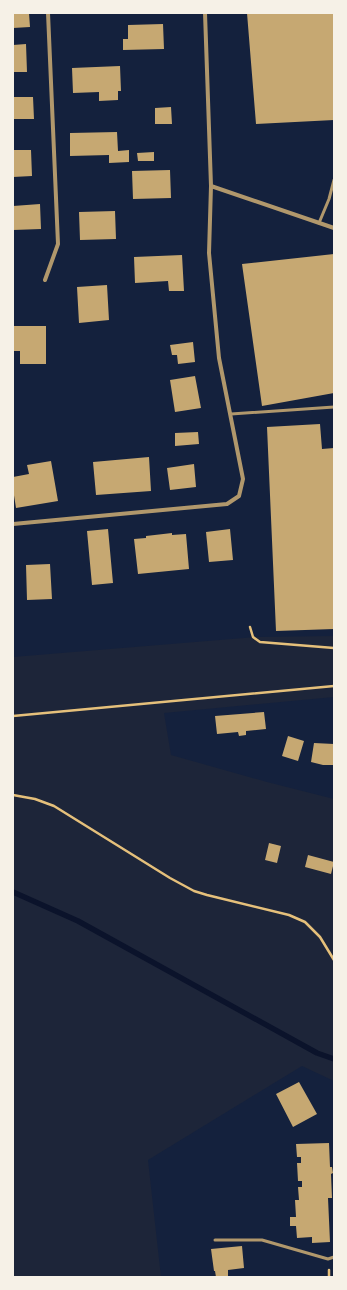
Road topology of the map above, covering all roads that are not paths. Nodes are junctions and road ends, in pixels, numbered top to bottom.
1 (48, 13) edge
2 (205, 13) edge
3 (334, 180) edge
4 (211, 186) junction
5 (319, 223) junction
6 (334, 228) edge
7 (45, 280) dead end
8 (334, 407) edge
9 (231, 414) junction
10 (13, 524) edge
11 (215, 1240) dead end
12 (334, 1257) edge

1 - 7 street
2 - 4 street
3 - 5 lane
4 - 5 street
4 - 9 street
5 - 6 street
8 - 9 lane
9 - 10 street
11 - 12 lane

